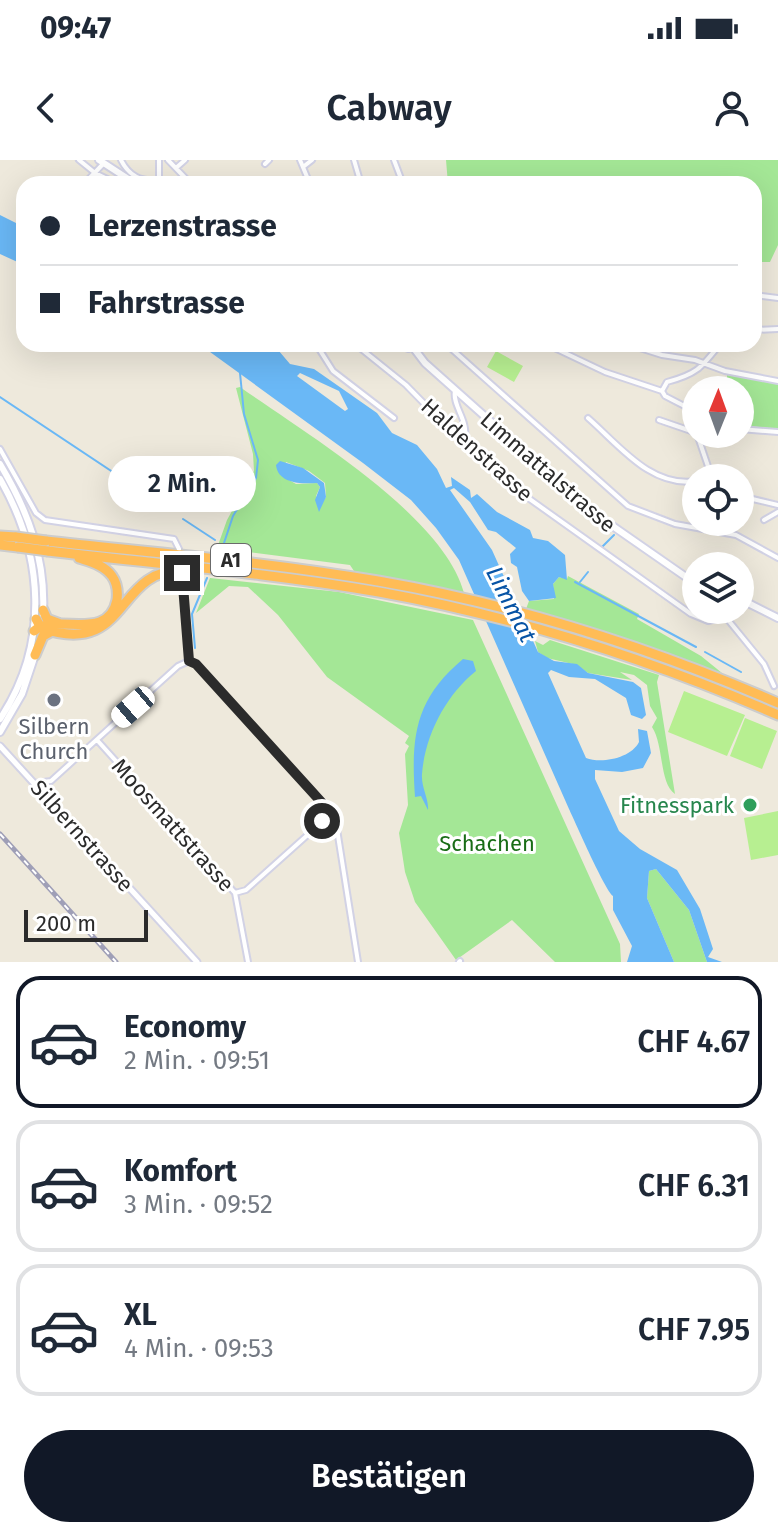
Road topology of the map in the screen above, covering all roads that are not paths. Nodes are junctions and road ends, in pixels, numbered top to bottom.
1 (79, 160) edge
2 (121, 160) edge
3 (168, 160) edge
4 (185, 160) edge
5 (300, 160) edge
6 (312, 160) edge
7 (101, 162) edge
8 (303, 167) junction
9 (176, 168) junction
10 (95, 173) junction
11 (92, 176) edge
12 (101, 176) edge
13 (123, 176) edge
14 (136, 176) edge
15 (184, 176) edge
16 (307, 176) edge
17 (321, 352) edge
18 (365, 352) edge
19 (419, 352) edge
20 (455, 352) edge
21 (562, 352) edge
22 (656, 352) edge
23 (714, 352) edge
24 (704, 365) junction
25 (778, 381) edge
26 (455, 390) junction
27 (662, 391) junction
28 (682, 405) edge
29 (394, 418) dead end
30 (588, 418) dead end
31 (659, 420) dead end
32 (682, 428) edge
33 (754, 430) edge
34 (778, 432) edge
35 (465, 437) junction
36 (0, 449) edge
37 (0, 464) edge
38 (0, 479) edge
39 (682, 481) edge
40 (754, 499) edge
41 (778, 505) edge
42 (778, 512) edge
43 (764, 520) dead end
44 (682, 525) edge
45 (0, 534) edge
46 (732, 536) edge
47 (16, 540) junction
48 (0, 545) edge
49 (47, 546) junction
50 (179, 549) dead end
51 (60, 552) junction
52 (778, 558) edge
53 (182, 573) dead end
54 (257, 574) junction
55 (682, 574) edge
56 (754, 606) edge
57 (682, 608) edge
58 (43, 610) junction
59 (778, 618) edge
60 (730, 624) edge
61 (73, 625) junction
62 (41, 627) junction
63 (35, 655) joint
64 (189, 661) junction
65 (774, 686) dead end
66 (773, 701) edge
67 (774, 714) edge
68 (0, 719) edge
69 (0, 732) edge
70 (97, 740) junction
71 (2, 749) edge
72 (35, 783) junction
73 (331, 814) junction
74 (235, 893) junction
75 (197, 962) edge
76 (248, 962) edge
77 (358, 962) edge

1 - 10 street
2 - 14 street
3 - 9 street
4 - 9 street
5 - 8 street
6 - 8 street
7 - 10 street
7 - 13 main road
8 - 16 street
9 - 15 street
10 - 11 street
10 - 12 street
17 - 29 street
18 - 35 street, Haldenstrasse
19 - 26 main road, Limmattalstrasse
20 - 44 street
21 - 27 street
22 - 24 street
23 - 24 street
24 - 25 street
24 - 27 street
26 - 35 street
26 - 55 main road, Limmattalstrasse
27 - 28 street
30 - 39 street
31 - 32 street
33 - 34 street
35 - 57 street, Haldenstrasse
36 - 50 street
37 - 58 main road
38 - 62 main road
40 - 41 street
42 - 43 street
45 - 47 highway, A1
46 - 52 street
47 - 48 highway, A1
47 - 49 highway, A1, bridge
49 - 51 highway, A1
49 - 66 highway, A1
51 - 54 highway, A1
51 - 61 highway
53 - 64 street
54 - 62 highway
54 - 67 highway, A1
56 - 59 main road
58 - 61 highway
58 - 62 main road
60 - 65 street
61 - 62 highway
62 - 63 highway
62 - 68 main road
63 - 69 main road
64 - 70 street
64 - 73 street
70 - 72 street
70 - 74 street, Moosmattstrasse
71 - 72 street, Silbernstrasse
72 - 75 street, Silbernstrasse
73 - 74 street
73 - 77 street
74 - 76 street, Moosmattstrasse

